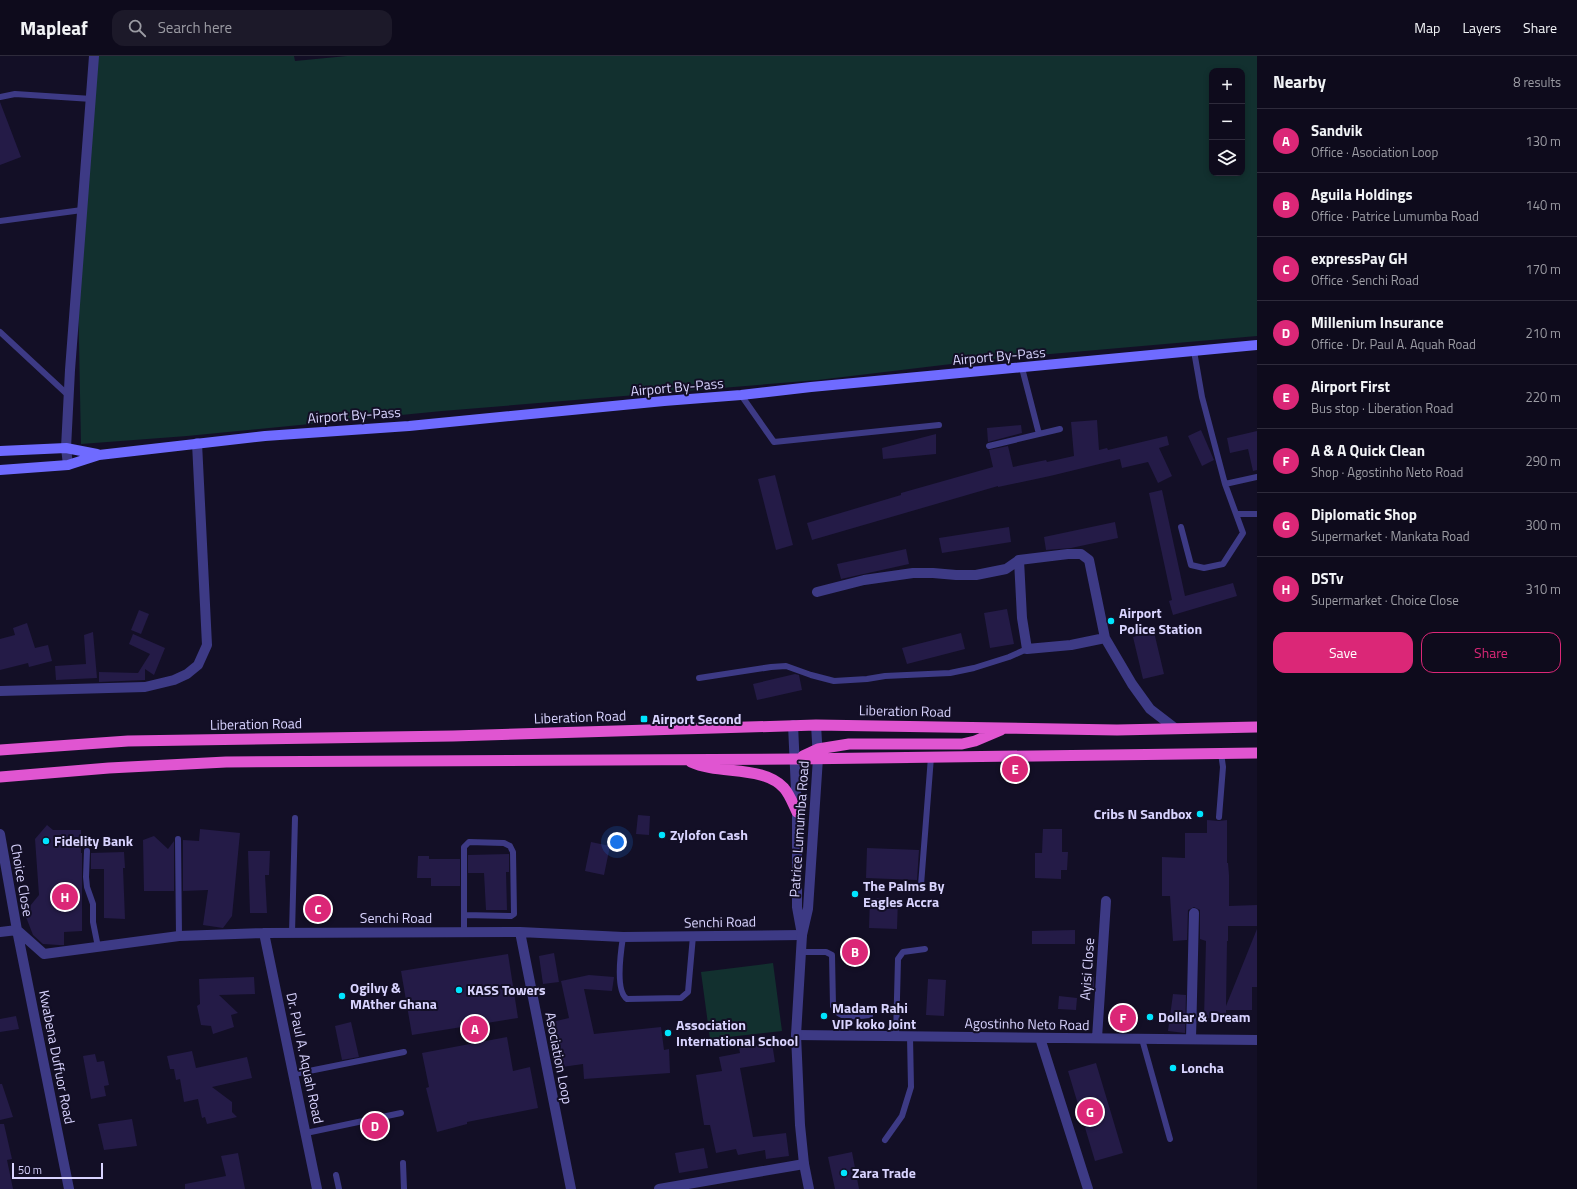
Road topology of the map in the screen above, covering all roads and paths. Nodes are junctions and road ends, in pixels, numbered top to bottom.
1 (94, 56) edge
2 (0, 97) edge
3 (92, 100) junction
4 (82, 210) junction
5 (0, 221) edge
6 (0, 332) edge
7 (1257, 345) edge
8 (1194, 351) junction
9 (1022, 368) junction
10 (68, 395) junction
11 (741, 395) junction
12 (939, 425) dead end
13 (1060, 430) dead end
14 (1039, 434) junction
15 (197, 443) junction
16 (989, 446) dead end
17 (66, 448) junction
18 (0, 451) edge
19 (99, 455) junction
20 (68, 465) junction
21 (0, 470) edge
22 (1257, 476) edge
23 (1225, 484) junction
24 (1237, 514) junction
25 (1257, 514) edge
26 (1181, 527) dead end
27 (1019, 560) junction
28 (817, 592) dead end
29 (1105, 638) junction
30 (1027, 649) junction
31 (699, 678) dead end
32 (0, 691) edge
33 (793, 725) junction
34 (816, 725) junction
35 (1257, 727) edge
36 (1005, 728) junction
37 (1176, 729) junction
38 (0, 750) edge
39 (1221, 753) junction
40 (1257, 753) edge
41 (818, 754) junction
42 (931, 757) junction
43 (795, 759) junction
44 (685, 760) junction
45 (0, 777) edge
46 (797, 812) junction
47 (1219, 817) dead end
48 (295, 818) dead end
49 (0, 834) edge
50 (178, 839) dead end
51 (87, 850) dead end
52 (921, 886) dead end
53 (1106, 901) dead end
54 (1194, 913) dead end
55 (464, 915) junction
56 (17, 930) junction
57 (0, 932) edge
58 (464, 932) junction
59 (520, 932) junction
60 (264, 933) junction
61 (292, 933) junction
62 (802, 935) junction
63 (179, 936) junction
64 (693, 936) junction
65 (623, 937) junction
66 (98, 947) junction
67 (925, 949) dead end
68 (801, 952) junction
69 (870, 1015) dead end
70 (796, 1035) junction
71 (896, 1036) junction
72 (910, 1036) junction
73 (1040, 1038) junction
74 (1097, 1038) junction
75 (1142, 1039) junction
76 (1191, 1039) junction
77 (1257, 1040) edge
78 (404, 1052) dead end
79 (294, 1074) junction
80 (401, 1113) dead end
81 (306, 1133) junction
82 (1170, 1139) dead end
83 (885, 1140) dead end
84 (403, 1163) dead end
85 (804, 1164) junction
86 (336, 1175) dead end
87 (69, 1189) edge
88 (318, 1189) edge
89 (339, 1189) edge
90 (404, 1189) edge
91 (571, 1189) edge
92 (660, 1189) edge
93 (809, 1189) edge
94 (1088, 1189) edge

1 - 3 street
2 - 3 lane
3 - 4 street
4 - 5 lane
4 - 10 street
6 - 10 lane
7 - 8 main road, Airport By-Pass
8 - 9 main road, Airport By-Pass
8 - 23 lane
9 - 11 main road, Airport By-Pass
9 - 14 lane
10 - 17 street
11 - 12 lane
11 - 15 main road, Airport By-Pass
13 - 14 lane
14 - 16 lane
15 - 19 main road, Airport By-Pass
15 - 32 street
17 - 18 main road, Airport By-Pass
17 - 19 main road, Airport By-Pass
17 - 20 street
19 - 20 main road, Airport By-Pass
20 - 21 main road, Airport By-Pass
22 - 23 lane
23 - 24 lane
24 - 25 lane
24 - 26 lane
27 - 28 street
27 - 29 street
27 - 30 street
29 - 30 street
29 - 37 street
30 - 31 lane
33 - 34 highway, Liberation Road
33 - 38 highway, Liberation Road
33 - 43 street, Patrice Lumumba Road
34 - 36 highway, Liberation Road
34 - 41 street, Patrice Lumumba Road
35 - 37 highway, Liberation Road
36 - 37 highway, Liberation Road
36 - 41 highway
39 - 40 highway
39 - 42 highway
39 - 47 lane
41 - 42 highway
41 - 43 highway
41 - 62 street, Patrice Lumumba Road
42 - 52 lane
43 - 44 highway
43 - 46 street, Patrice Lumumba Road
44 - 45 highway
44 - 46 highway
46 - 62 street, Patrice Lumumba Road
48 - 61 lane
49 - 56 street, Choice Close
50 - 63 lane
51 - 66 lane
53 - 74 street, Ayisi Close
54 - 76 street
55 - 55 lane
55 - 58 lane
56 - 57 street
56 - 66 street, Senchi Road
56 - 87 street, Kwabena Duffuor Road
58 - 59 street, Senchi Road
58 - 61 street, Senchi Road
59 - 65 street, Senchi Road
59 - 91 street, Asociation Loop
60 - 61 street, Senchi Road
60 - 63 street, Senchi Road
60 - 79 street, Dr. Paul A. Aquah Road
62 - 64 street, Senchi Road
62 - 68 street, Patrice Lumumba Road
63 - 66 street, Senchi Road
64 - 65 street, Senchi Road
64 - 65 lane
67 - 71 lane
68 - 69 lane
68 - 70 street, Patrice Lumumba Road
70 - 71 street, Agostinho Neto Road
70 - 85 street, Patrice Lumumba Road
71 - 72 street, Agostinho Neto Road
72 - 73 street, Agostinho Neto Road
72 - 83 lane
73 - 74 street, Agostinho Neto Road
73 - 94 street
74 - 75 street, Agostinho Neto Road
75 - 76 street, Agostinho Neto Road
75 - 82 lane
76 - 77 street, Agostinho Neto Road
78 - 79 lane
79 - 81 street, Dr. Paul A. Aquah Road
80 - 81 lane
81 - 88 street, Dr. Paul A. Aquah Road
84 - 90 lane
85 - 92 street
85 - 93 street, Patrice Lumumba Road
86 - 89 lane

